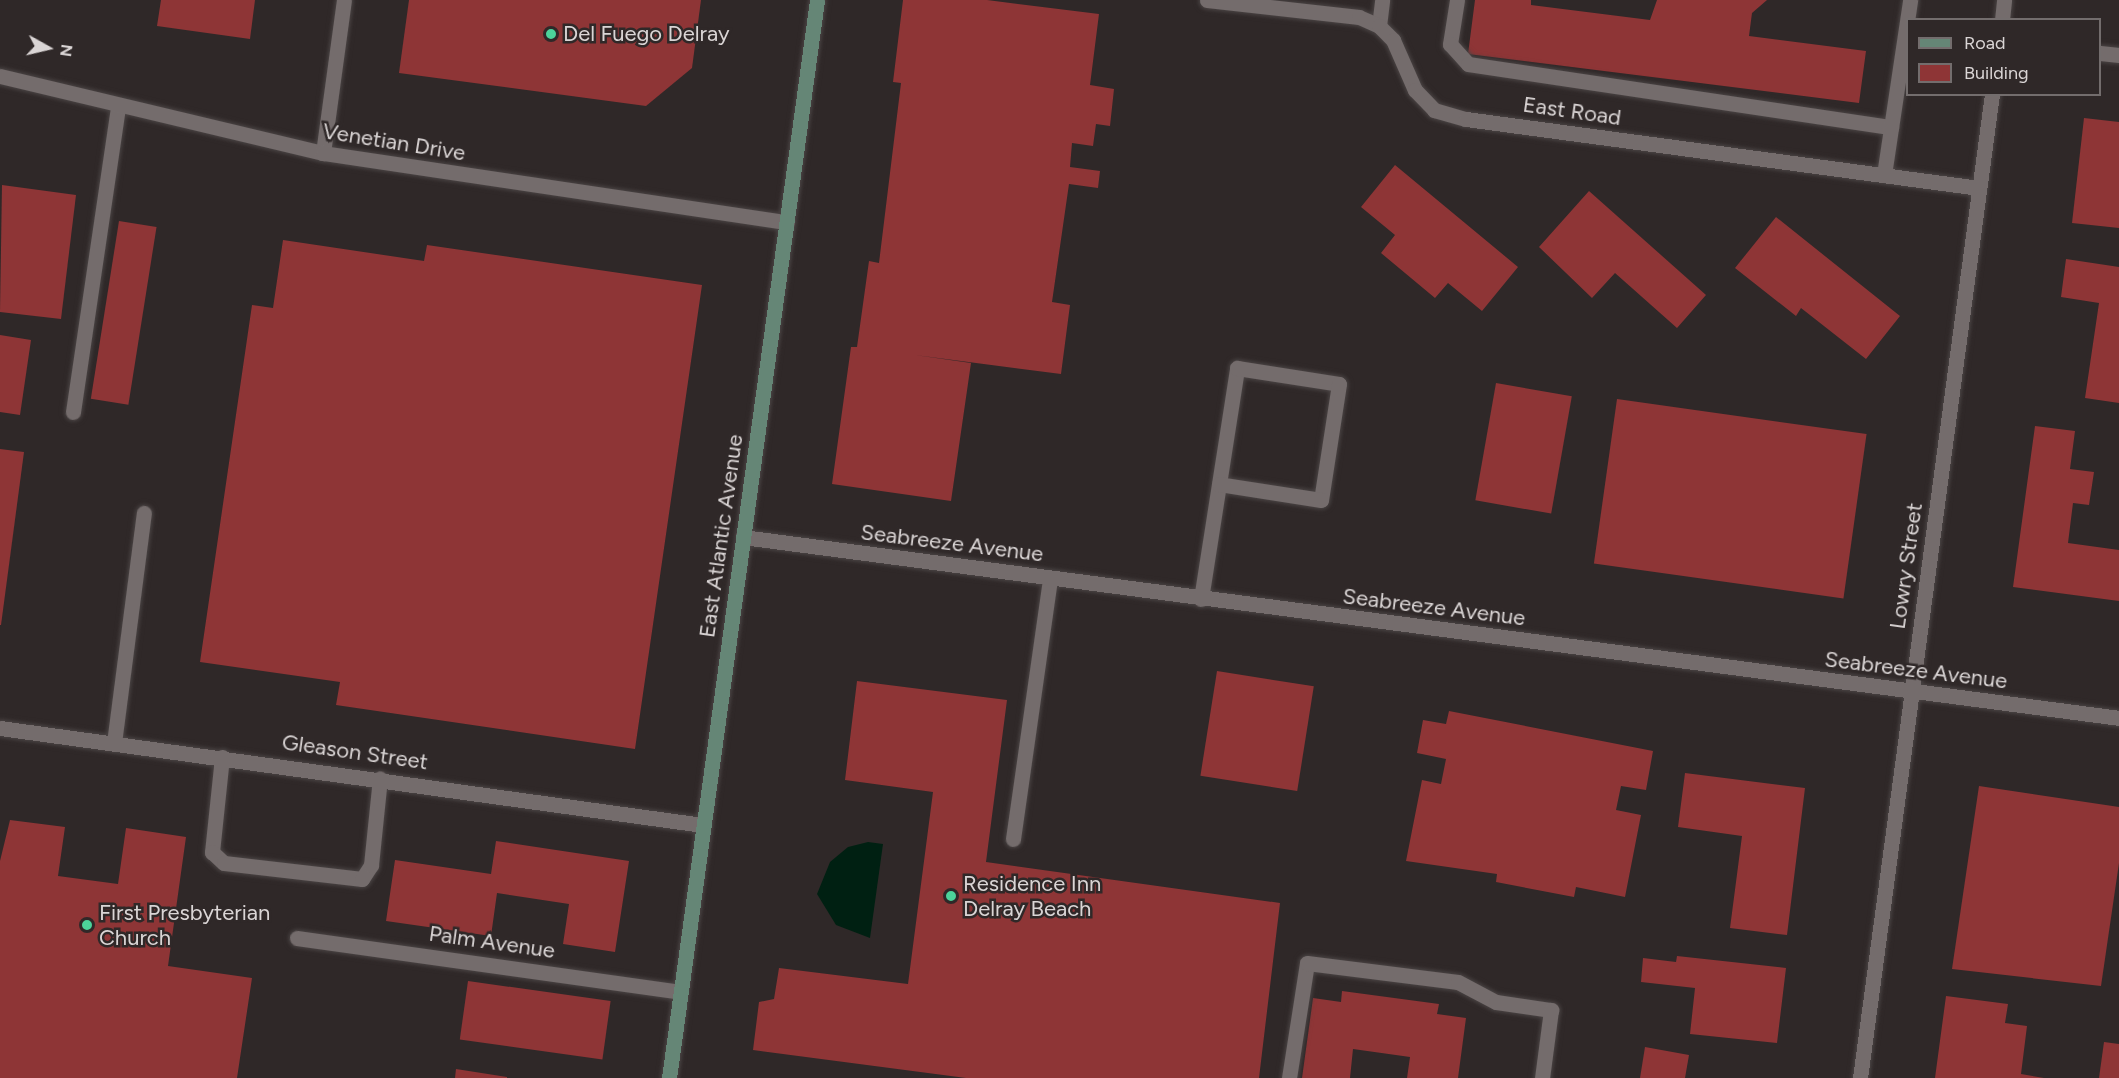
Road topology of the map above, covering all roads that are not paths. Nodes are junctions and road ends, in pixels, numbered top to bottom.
1 (344, 0) edge
2 (817, 0) edge
3 (1207, 0) edge
4 (1382, 0) edge
5 (1457, 0) edge
6 (1910, 0) edge
7 (2004, 0) edge
8 (1907, 18) edge
9 (2001, 18) edge
10 (1379, 26) junction
11 (1906, 27) edge
12 (2101, 52) edge
13 (2119, 55) edge
14 (0, 76) edge
15 (1992, 96) edge
16 (118, 108) junction
17 (1891, 127) junction
18 (323, 153) junction
19 (1884, 175) junction
20 (1979, 188) junction
21 (787, 222) junction
22 (73, 412) dead end
23 (1219, 484) junction
24 (144, 513) dead end
25 (743, 537) junction
26 (1050, 579) junction
27 (1201, 599) junction
28 (1912, 692) junction
29 (2119, 718) edge
30 (0, 728) edge
31 (114, 743) junction
32 (222, 757) junction
33 (380, 778) junction
34 (703, 825) junction
35 (1013, 839) dead end
36 (297, 938) dead end
37 (680, 992) junction
38 (669, 1078) edge
39 (1289, 1078) edge
40 (1542, 1078) edge
41 (1860, 1078) edge

1 - 18 street
2 - 21 main road, East Atlantic Avenue
3 - 10 street
4 - 10 street
5 - 17 street
6 - 8 street
7 - 9 street
10 - 19 street, East Road
11 - 17 street
12 - 13 street
14 - 16 street, Venetian Drive
15 - 20 street, Lowry Street
16 - 18 street, Venetian Drive
16 - 22 street
17 - 19 street
18 - 21 street, Venetian Drive
19 - 20 street, East Road
20 - 28 street, Lowry Street
21 - 25 main road, East Atlantic Avenue
23 - 23 street
23 - 27 street
24 - 31 street
25 - 26 street, Seabreeze Avenue
25 - 34 main road, East Atlantic Avenue
26 - 27 street, Seabreeze Avenue
26 - 35 street
27 - 28 street, Seabreeze Avenue
28 - 29 street, Seabreeze Avenue
28 - 41 street, Lowry Street
30 - 31 street, Gleason Street
31 - 32 street, Gleason Street
32 - 33 street, Gleason Street
32 - 33 street
33 - 34 street, Gleason Street
34 - 37 main road, East Atlantic Avenue
36 - 37 street, Palm Avenue
37 - 38 main road, East Atlantic Avenue
39 - 40 street

